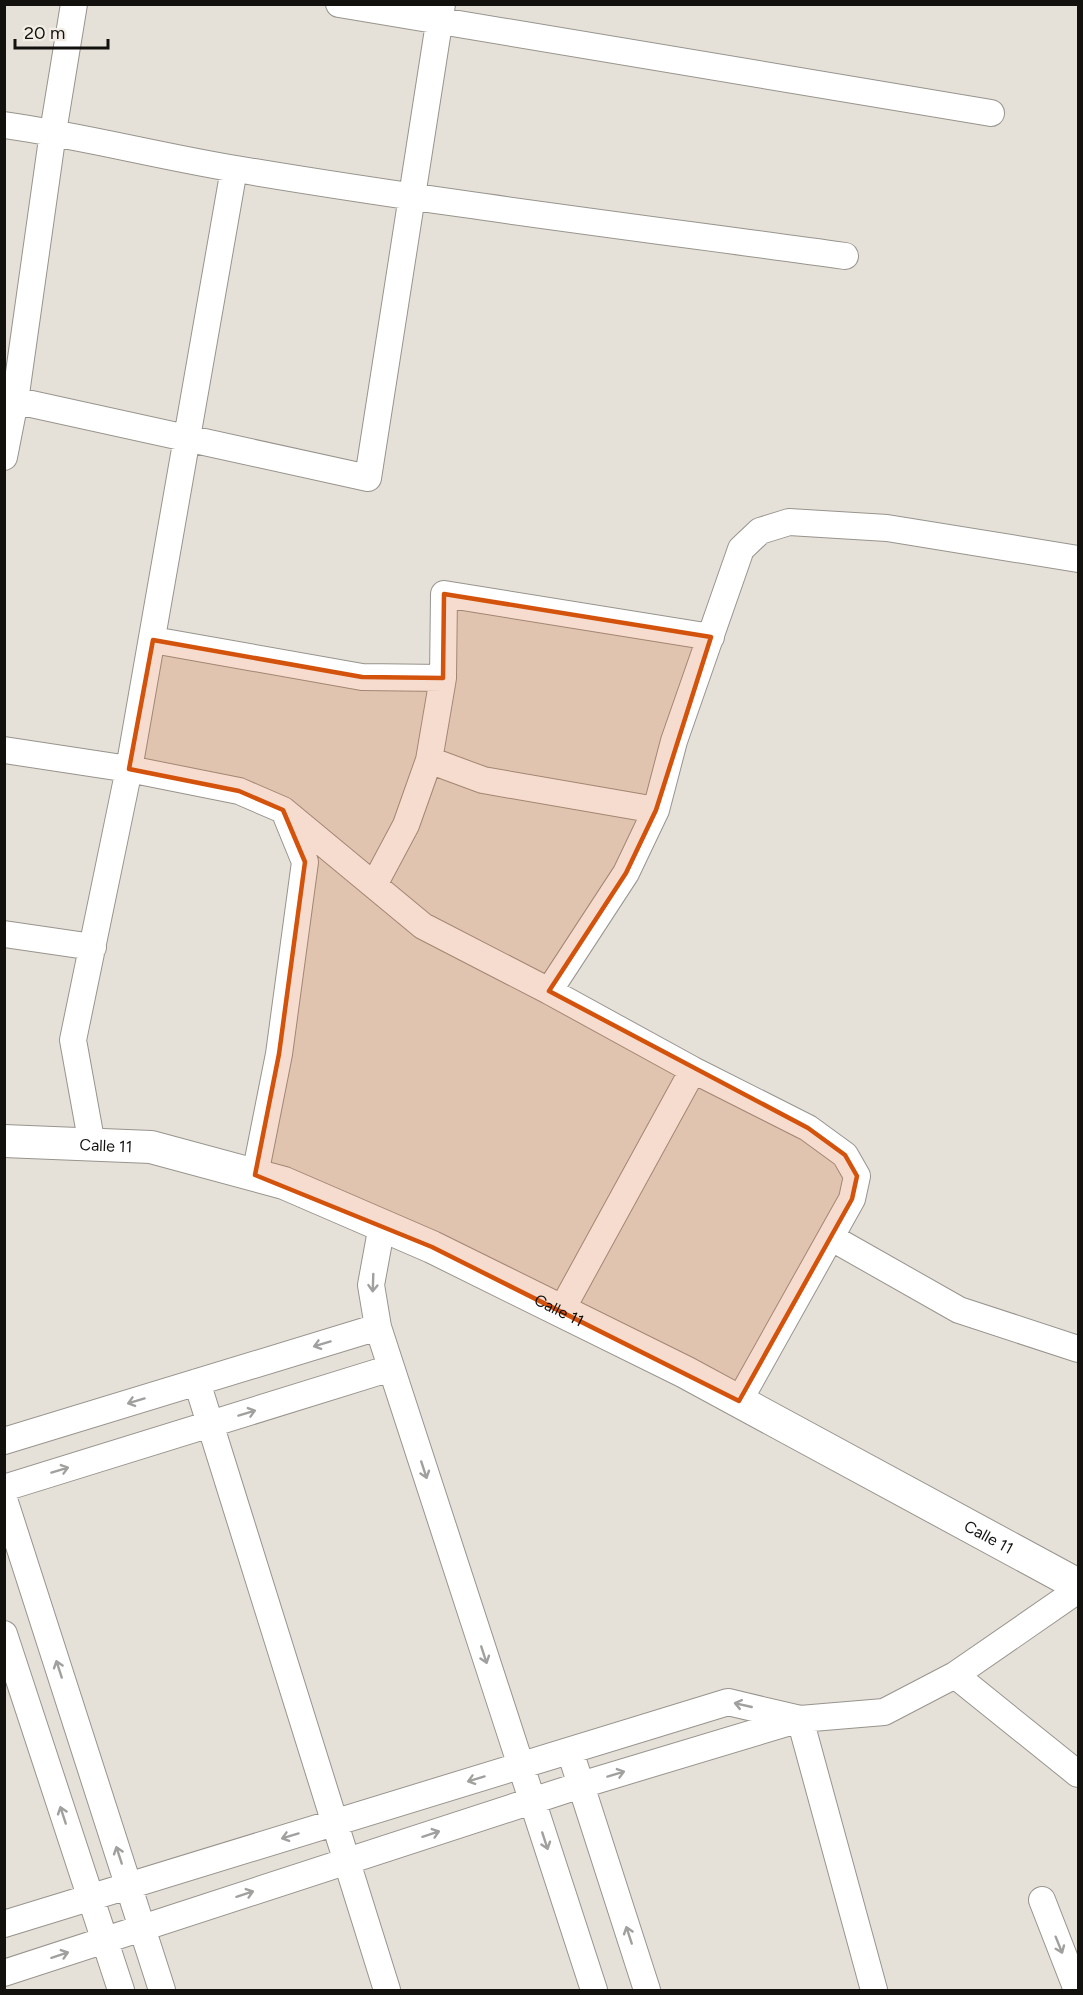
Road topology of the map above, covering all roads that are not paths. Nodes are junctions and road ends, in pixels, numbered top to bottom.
1 (74, 4) edge
2 (339, 4) edge
3 (441, 12) edge
4 (991, 113) dead end
5 (4, 125) edge
6 (53, 132) junction
7 (234, 169) junction
8 (412, 196) junction
9 (845, 256) dead end
10 (10, 400) edge
11 (188, 438) junction
12 (4, 457) edge
13 (1078, 559) edge
14 (711, 637) junction
15 (153, 640) junction
16 (443, 678) junction
17 (4, 750) edge
18 (429, 760) junction
19 (129, 769) junction
20 (284, 810) junction
21 (656, 810) junction
22 (374, 885) junction
23 (4, 934) edge
24 (93, 947) junction
25 (549, 991) junction
26 (693, 1070) junction
27 (4, 1141) edge
28 (92, 1144) junction
29 (255, 1175) junction
30 (382, 1225) junction
31 (832, 1238) junction
32 (561, 1311) junction
33 (378, 1327) junction
34 (1078, 1349) edge
35 (391, 1368) junction
36 (197, 1382) junction
37 (740, 1401) junction
38 (210, 1424) junction
39 (4, 1441) edge
40 (4, 1488) edge
41 (4, 1499) edge
42 (1078, 1585) edge
43 (1078, 1590) edge
44 (4, 1634) edge
45 (955, 1675) junction
46 (800, 1719) junction
47 (570, 1750) junction
48 (520, 1766) junction
49 (1078, 1774) edge
50 (581, 1785) junction
51 (532, 1801) junction
52 (335, 1822) junction
53 (346, 1861) junction
54 (129, 1886) junction
55 (90, 1898) junction
56 (1042, 1900) dead end
57 (4, 1924) edge
58 (142, 1928) junction
59 (104, 1941) junction
60 (4, 1974) edge
61 (121, 1990) edge
62 (162, 1990) edge
63 (387, 1990) edge
64 (594, 1990) edge
65 (647, 1990) edge
66 (874, 1990) edge
67 (1077, 1990) edge

1 - 6 street
2 - 3 street
3 - 4 street
3 - 8 street
5 - 6 street
6 - 7 street
6 - 10 street
7 - 8 street
7 - 11 street
8 - 9 street
8 - 11 street
10 - 11 street
10 - 12 street
11 - 15 street
13 - 14 street
14 - 16 street
14 - 21 street
15 - 16 street
15 - 19 street
16 - 18 street
17 - 19 street
18 - 21 street
18 - 22 street
19 - 20 street
19 - 24 street
20 - 22 street
20 - 29 street
21 - 25 street
22 - 25 street
23 - 24 street
24 - 28 street
25 - 26 street
26 - 31 street
26 - 32 street
27 - 28 street, Calle 11
28 - 29 street, Calle 11
29 - 30 street, Calle 11
30 - 32 street, Calle 11
30 -> 33 street
31 - 34 street
31 - 37 street
32 - 37 street, Calle 11
33 - 35 street
33 -> 36 street
38 -> 35 street
35 -> 48 street
36 - 38 street
36 -> 39 street
37 - 42 street, Calle 11
40 -> 38 street
38 - 52 street
54 -> 41 street
43 - 45 street
55 -> 44 street
45 - 46 street
45 - 49 street
46 -> 47 street
50 -> 46 street
46 - 66 street
47 - 48 street
47 - 50 street
48 - 51 street
48 -> 52 street
50 - 51 street
65 -> 50 street
53 -> 51 street
51 -> 64 street
52 - 53 street
52 -> 54 street
58 -> 53 street
53 - 63 street
54 - 55 street
54 - 58 street
55 - 57 street
55 - 59 street
56 -> 67 street
58 - 59 street
58 - 62 street
60 -> 59 street
59 - 61 street

